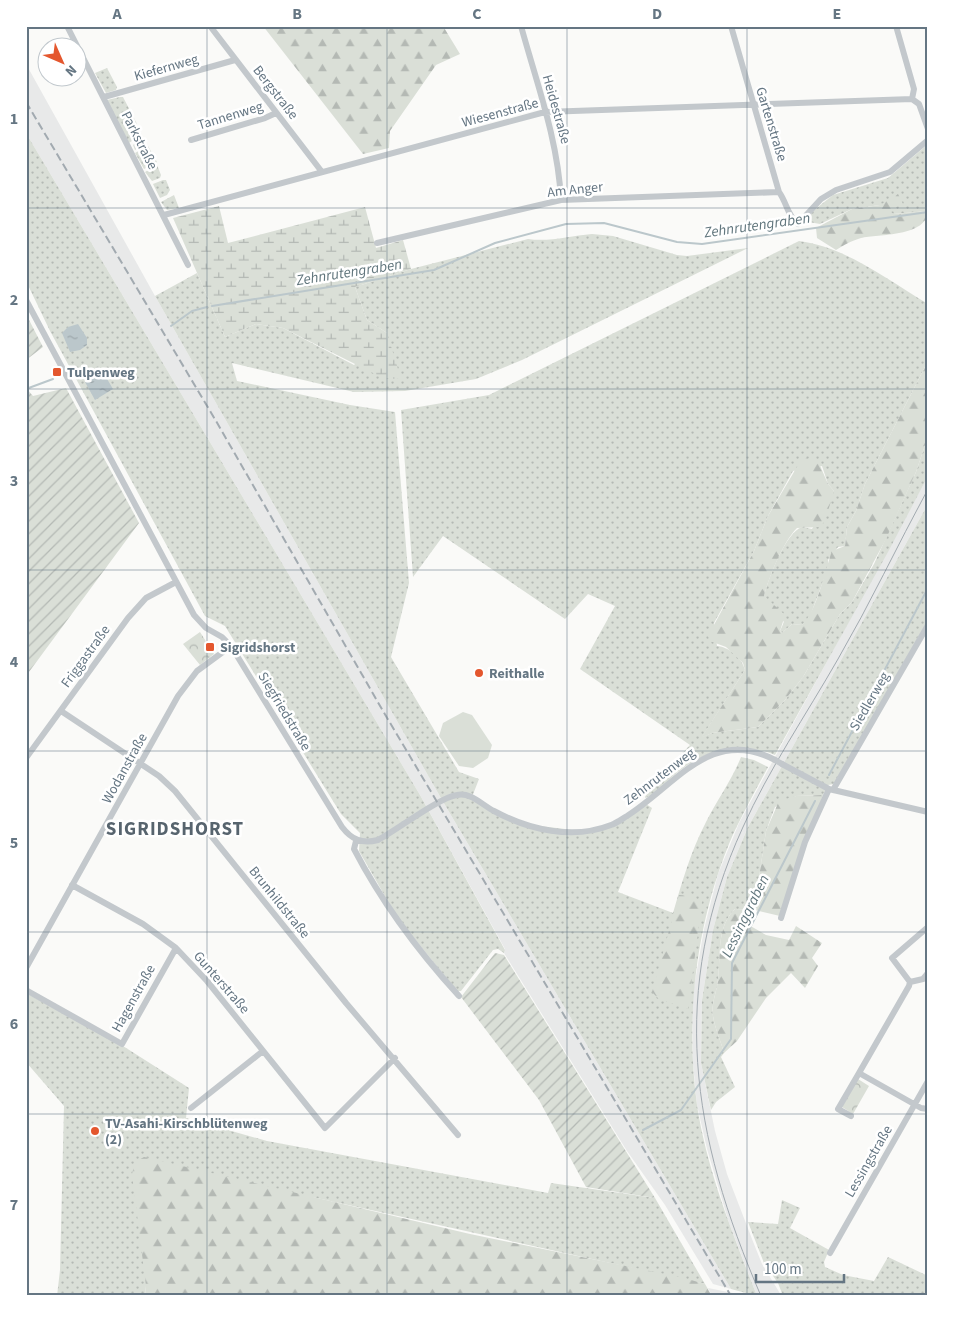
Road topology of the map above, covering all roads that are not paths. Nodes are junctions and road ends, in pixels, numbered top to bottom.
1 (67, 26) edge
2 (210, 26) edge
3 (521, 26) edge
4 (731, 26) edge
5 (896, 26) edge
6 (235, 60) junction
7 (104, 97) junction
8 (912, 99) junction
9 (754, 106) junction
10 (545, 112) junction
11 (276, 113) junction
12 (928, 129) edge
13 (191, 140) dead end
14 (928, 140) edge
15 (322, 172) junction
16 (779, 192) junction
17 (561, 200) junction
18 (164, 214) junction
19 (377, 243) dead end
20 (188, 265) dead end
21 (26, 300) edge
22 (176, 582) junction
23 (928, 625) edge
24 (231, 646) junction
25 (61, 711) junction
26 (26, 758) edge
27 (141, 764) junction
28 (831, 790) junction
29 (928, 812) edge
30 (356, 841) junction
31 (72, 884) junction
32 (781, 918) dead end
33 (928, 927) edge
34 (176, 948) junction
35 (26, 968) edge
36 (928, 973) edge
37 (910, 982) junction
38 (26, 990) edge
39 (459, 996) dead end
40 (263, 1051) junction
41 (395, 1058) junction
42 (859, 1073) junction
43 (928, 1081) edge
44 (914, 1104) junction
45 (190, 1108) dead end
46 (928, 1109) edge
47 (851, 1116) dead end
48 (458, 1135) dead end
49 (830, 1253) dead end

1 - 7 street, Parkstraße
2 - 6 street, Bergstraße
3 - 10 street, Heidestraße
4 - 9 street, Gartenstraße
5 - 8 street
6 - 7 street, Kiefernweg
6 - 11 street, Bergstraße
7 - 18 street, Parkstraße
8 - 9 street, Wiesenstraße
8 - 12 street
9 - 10 street, Wiesenstraße
9 - 16 street, Gartenstraße
10 - 15 street, Wiesenstraße
10 - 17 street, Heidestraße
11 - 13 street, Tannenweg
11 - 15 street, Bergstraße
14 - 16 street, Gartenstraße
15 - 18 street, Wiesenstraße
16 - 17 street, Am Anger
17 - 19 street, Am Anger
18 - 20 street, Parkstraße
21 - 22 street, Siegfriedstraße
22 - 24 street, Siegfriedstraße
22 - 25 street, Friggastraße
23 - 28 street, Siedlerweg
24 - 27 street, Wodanstraße
24 - 30 street, Siegfriedstraße
25 - 26 street, Friggastraße
25 - 27 street, Brunhildstraße
27 - 31 street, Wodanstraße
27 - 41 street, Brunhildstraße
28 - 29 street, Zehnrutenweg
28 - 30 street, Zehnrutenweg
28 - 32 street, Siedlerweg
30 - 39 street, Siegfriedstraße
31 - 34 street, Gunterstraße
31 - 35 street, Wodanstraße
33 - 37 street
34 - 38 street, Hagenstraße
34 - 40 street, Gunterstraße
36 - 37 street
37 - 42 street
40 - 41 street, Gunterstraße
40 - 45 street
41 - 48 street, Brunhildstraße
42 - 44 street
42 - 47 street
43 - 44 street, Lessingstraße
44 - 46 street
44 - 49 street, Lessingstraße

